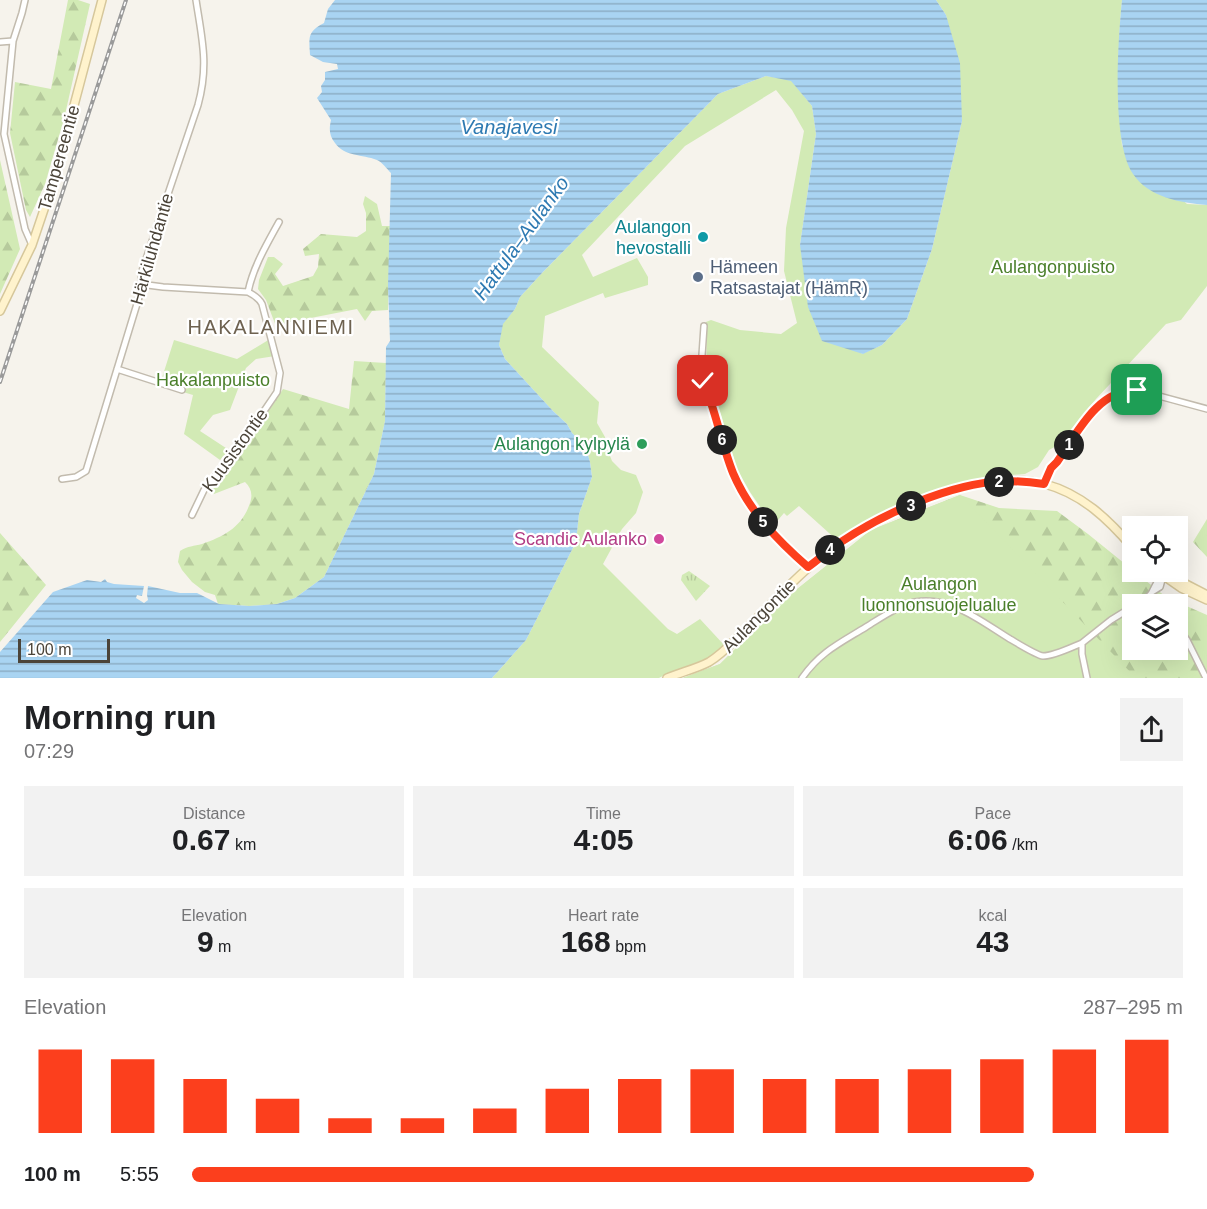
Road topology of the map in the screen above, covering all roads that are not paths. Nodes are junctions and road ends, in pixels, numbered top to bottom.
1 (25, 0) edge
2 (102, 0) edge
3 (196, 0) edge
4 (13, 41) junction
5 (0, 42) edge
6 (279, 222) dead end
7 (32, 245) junction
8 (140, 284) junction
9 (248, 292) junction
10 (0, 311) edge
11 (704, 326) dead end
12 (117, 369) junction
13 (182, 390) dead end
14 (1207, 409) edge
15 (63, 479) dead end
16 (1044, 484) junction
17 (192, 515) dead end
18 (1122, 536) edge
19 (808, 567) junction
20 (1160, 582) edge
21 (1173, 582) joint
22 (1151, 594) edge
23 (1207, 595) edge
24 (1207, 600) edge
25 (1122, 613) edge
26 (1188, 642) edge
27 (1082, 643) junction
28 (667, 678) edge
29 (802, 678) edge
30 (1087, 678) edge
31 (1206, 678) edge

1 - 4 street
2 - 7 street, Tampereentie
3 - 8 street, Härkiluhdantie
4 - 5 street
4 - 7 street
6 - 9 street
7 - 10 street, Tampereentie
8 - 9 street
8 - 12 street, Härkiluhdantie
9 - 17 street, Kuusistontie
11 - 19 street
12 - 13 street
12 - 15 street, Härkiluhdantie
14 - 16 street
16 - 18 street, Aulangontie
16 - 19 street, Aulangontie
19 - 28 street, Aulangontie
20 - 22 street
21 - 23 street
21 - 24 street
25 - 27 street
26 - 31 street
27 - 29 street
27 - 30 street

